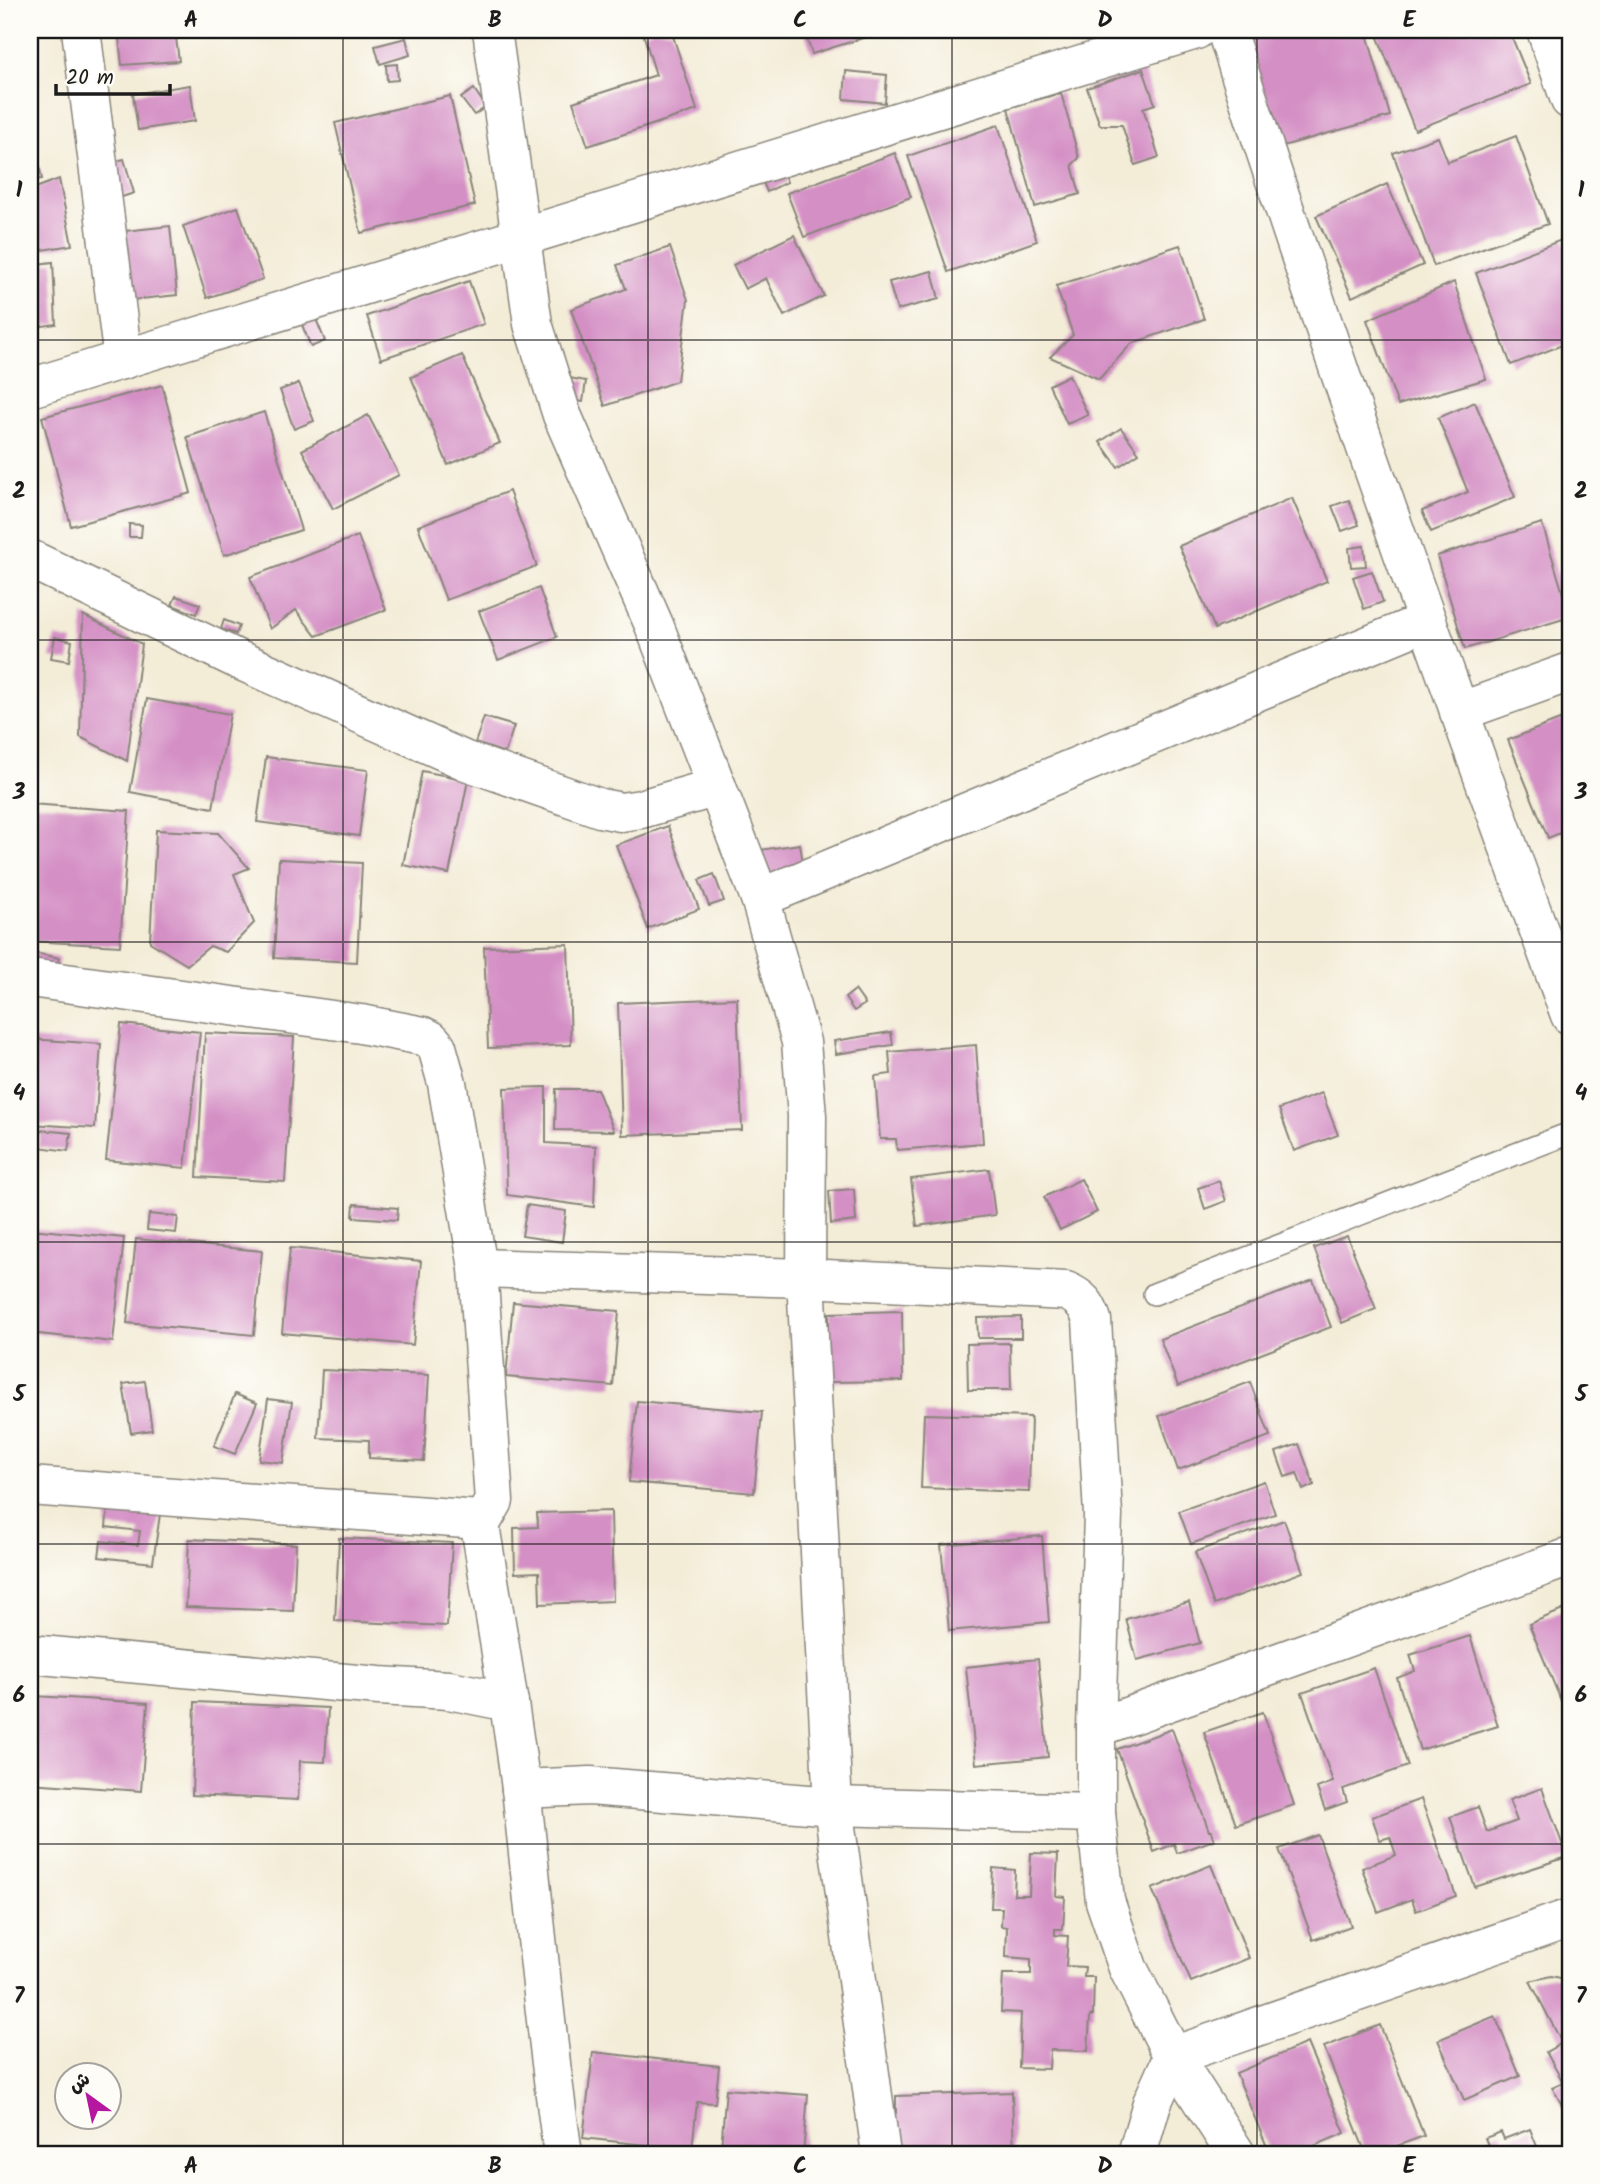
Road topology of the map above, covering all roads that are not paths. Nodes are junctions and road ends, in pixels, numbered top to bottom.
1 (81, 30) edge
2 (492, 30) edge
3 (1196, 30) edge
4 (1226, 30) edge
5 (1546, 30) edge
6 (1570, 100) edge
7 (521, 237) junction
8 (124, 360) junction
9 (30, 387) edge
10 (30, 559) edge
11 (1427, 621) junction
12 (1570, 672) edge
13 (1459, 712) junction
14 (717, 787) junction
15 (760, 898) junction
16 (30, 978) edge
17 (1570, 1015) edge
18 (1570, 1133) edge
19 (478, 1268) junction
20 (806, 1278) junction
21 (1154, 1294) dead end
22 (30, 1486) edge
23 (480, 1525) junction
24 (1570, 1557) edge
25 (30, 1654) edge
26 (509, 1702) junction
27 (1096, 1728) junction
28 (521, 1789) junction
29 (833, 1806) junction
30 (1096, 1813) junction
31 (1570, 1919) edge
32 (1173, 2056) junction
33 (563, 2154) edge
34 (881, 2154) edge
35 (1137, 2154) edge
36 (1236, 2154) edge

1 - 8 street
2 - 7 street
3 - 7 street
4 - 11 street
5 - 6 street
7 - 8 street
7 - 14 street
8 - 9 street
10 - 14 street
11 - 13 street
11 - 15 street
12 - 13 street
13 - 17 street
14 - 15 street
15 - 20 street
16 - 19 street
18 - 21 lane
19 - 20 street
19 - 23 street
20 - 27 street
20 - 29 street
22 - 23 street
23 - 26 street
24 - 27 street
25 - 26 street
26 - 28 street
27 - 30 street
28 - 29 street
28 - 33 street
29 - 30 street
29 - 34 street
30 - 32 street
31 - 32 street
32 - 35 street
32 - 36 street

